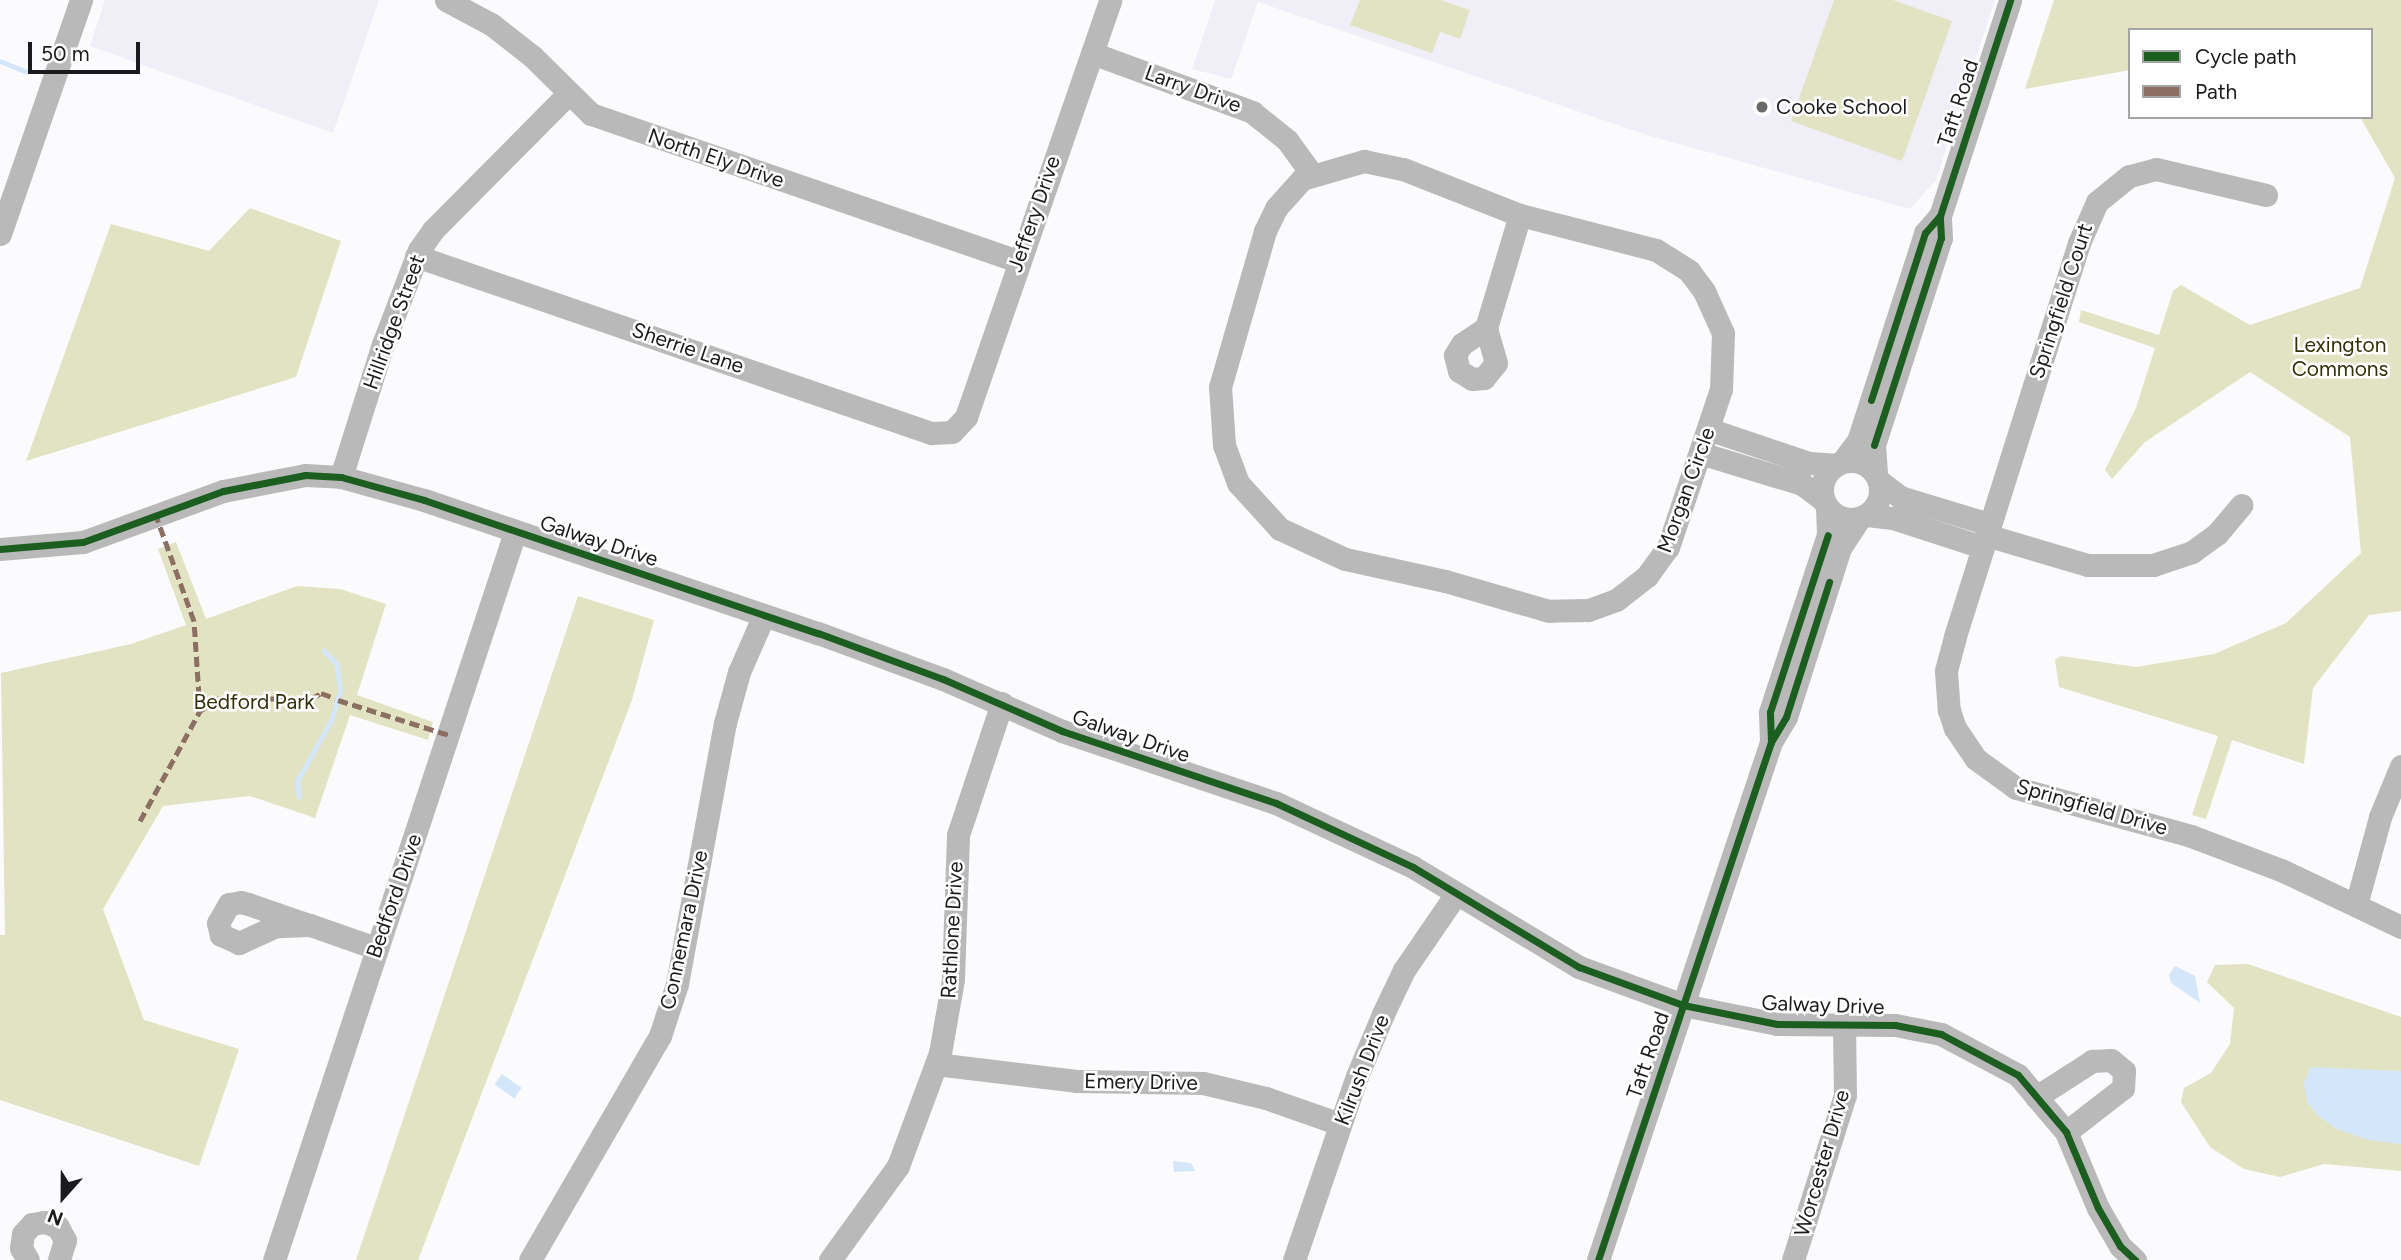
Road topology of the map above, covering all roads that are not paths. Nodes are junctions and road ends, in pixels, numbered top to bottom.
1 (81, 0) edge
2 (446, 0) edge
3 (1110, 0) edge
4 (2010, 0) edge
5 (1092, 53) junction
6 (567, 95) junction
7 (1311, 173) junction
8 (2266, 195) dead end
9 (1520, 215) junction
10 (1940, 216) junction
11 (0, 234) edge
12 (416, 256) junction
13 (1017, 261) junction
14 (1486, 328) dead end
15 (959, 428) joint
16 (1708, 429) junction
17 (1700, 453) junction
18 (1838, 463) junction
19 (341, 477) junction
20 (1878, 477) junction
21 (1825, 503) junction
22 (2241, 505) dead end
23 (1863, 517) junction
24 (515, 532) junction
25 (1985, 535) junction
26 (0, 548) edge
27 (764, 615) junction
28 (1002, 704) junction
29 (1771, 742) junction
30 (2401, 766) edge
31 (1456, 894) junction
32 (2356, 905) junction
33 (310, 925) dead end
34 (2401, 927) edge
35 (376, 948) junction
36 (1684, 1005) junction
37 (1843, 1023) junction
38 (936, 1064) junction
39 (2036, 1097) junction
40 (1340, 1124) junction
41 (2066, 1132) junction
42 (28, 1260) edge
43 (59, 1260) edge
44 (274, 1260) edge
45 (530, 1260) edge
46 (830, 1260) edge
47 (1294, 1260) edge
48 (1598, 1260) edge
49 (1793, 1260) edge
50 (2135, 1260) edge

1 - 11 street
2 - 6 street, North Ely Drive
3 - 5 street, Jeffery Drive
4 - 10 street, Taft Road
5 - 7 street, Larry Drive
5 - 13 street, Jeffery Drive
6 - 12 street, Hillridge Street
6 - 13 street, North Ely Drive
7 - 9 street, Morgan Circle
7 - 17 street, Morgan Circle
8 - 25 street, Springfield Court
9 - 14 street
9 - 16 street, Morgan Circle
10 - 18 street, Taft Road
10 - 20 street, Taft Road
12 - 15 street, Sherrie Lane
12 - 19 street, Hillridge Street
13 - 15 street, Jeffery Drive
16 - 17 street, Morgan Circle
16 - 18 street
17 - 21 street
18 - 20 street
18 - 21 street
19 - 24 street, Galway Drive
19 - 26 street, Galway Drive
20 - 23 street
20 - 25 street
21 - 23 street
21 - 29 street, Taft Road
22 - 25 street
23 - 25 street
23 - 29 street, Taft Road
24 - 27 street, Galway Drive
24 - 35 street, Bedford Drive
25 - 32 street, Springfield Drive
27 - 28 street, Galway Drive
27 - 45 street, Connemara Drive
28 - 31 street, Galway Drive
28 - 38 street, Rathlone Drive
29 - 36 street, Taft Road
30 - 32 street
31 - 36 street, Galway Drive
31 - 40 street, Kilrush Drive
32 - 34 street, Springfield Drive
33 - 35 street
35 - 44 street, Bedford Drive
36 - 37 street, Galway Drive
36 - 48 street, Taft Road
37 - 39 street, Galway Drive
37 - 49 street, Worcester Drive
38 - 40 street, Emery Drive
38 - 46 street, Rathlone Drive
39 - 41 street, Galway Drive
39 - 41 street
40 - 47 street, Kilrush Drive
41 - 50 street, Galway Drive
42 - 43 street

